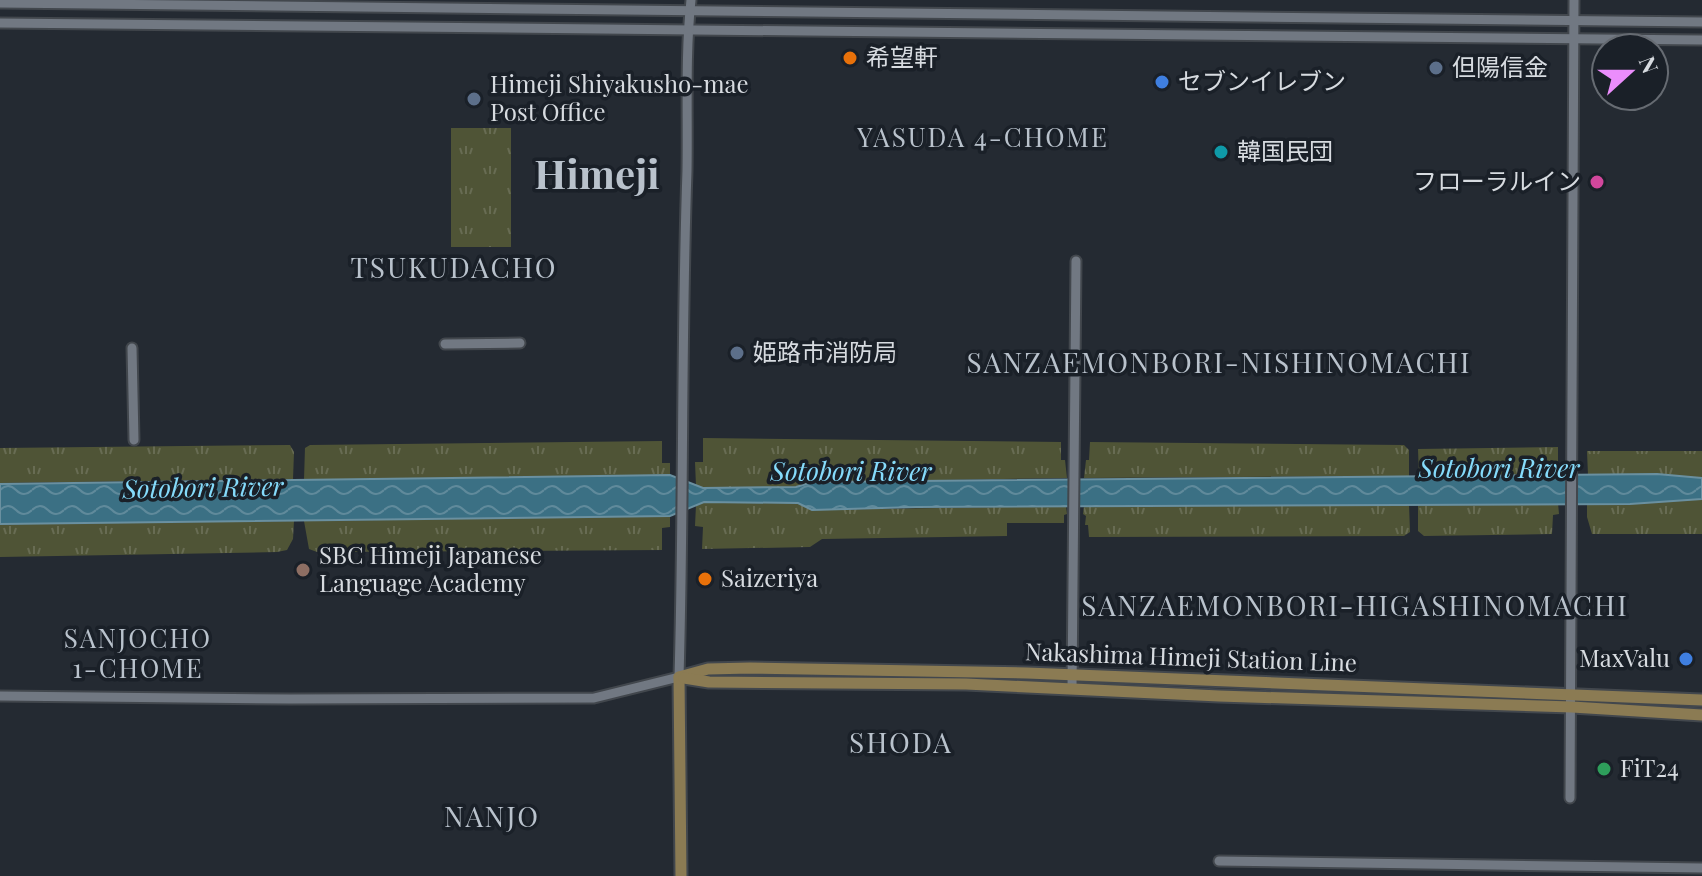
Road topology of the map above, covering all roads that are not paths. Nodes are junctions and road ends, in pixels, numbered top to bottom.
1 (1574, 0) edge
2 (0, 3) edge
3 (691, 5) edge
4 (1574, 19) junction
5 (1702, 22) edge
6 (0, 23) edge
7 (690, 31) junction
8 (1574, 39) junction
9 (1702, 40) edge
10 (1076, 261) dead end
11 (520, 343) dead end
12 (445, 344) dead end
13 (132, 348) dead end
14 (134, 440) dead end
15 (679, 677) junction
16 (1072, 682) junction
17 (1572, 694) junction
18 (0, 696) edge
19 (1702, 700) edge
20 (1572, 707) junction
21 (1702, 715) edge
22 (1570, 798) dead end
23 (1219, 861) dead end
24 (1702, 868) edge
25 (681, 876) edge

1 - 4 street
2 - 3 street
3 - 4 street
3 - 7 street
4 - 5 street
4 - 8 street
6 - 7 street
7 - 8 street
7 - 15 street
8 - 9 street
8 - 17 street
10 - 16 street
11 - 12 street
13 - 14 street
15 - 16 main road, Nakashima Himeji Station Line
15 - 18 street
15 - 25 main road
16 - 17 main road, Nakashima Himeji Station Line
16 - 20 main road, Nakashima Himeji Station Line
17 - 19 main road, Nakashima Himeji Station Line
17 - 20 street
20 - 21 main road, Nakashima Himeji Station Line
20 - 22 street
23 - 24 street

